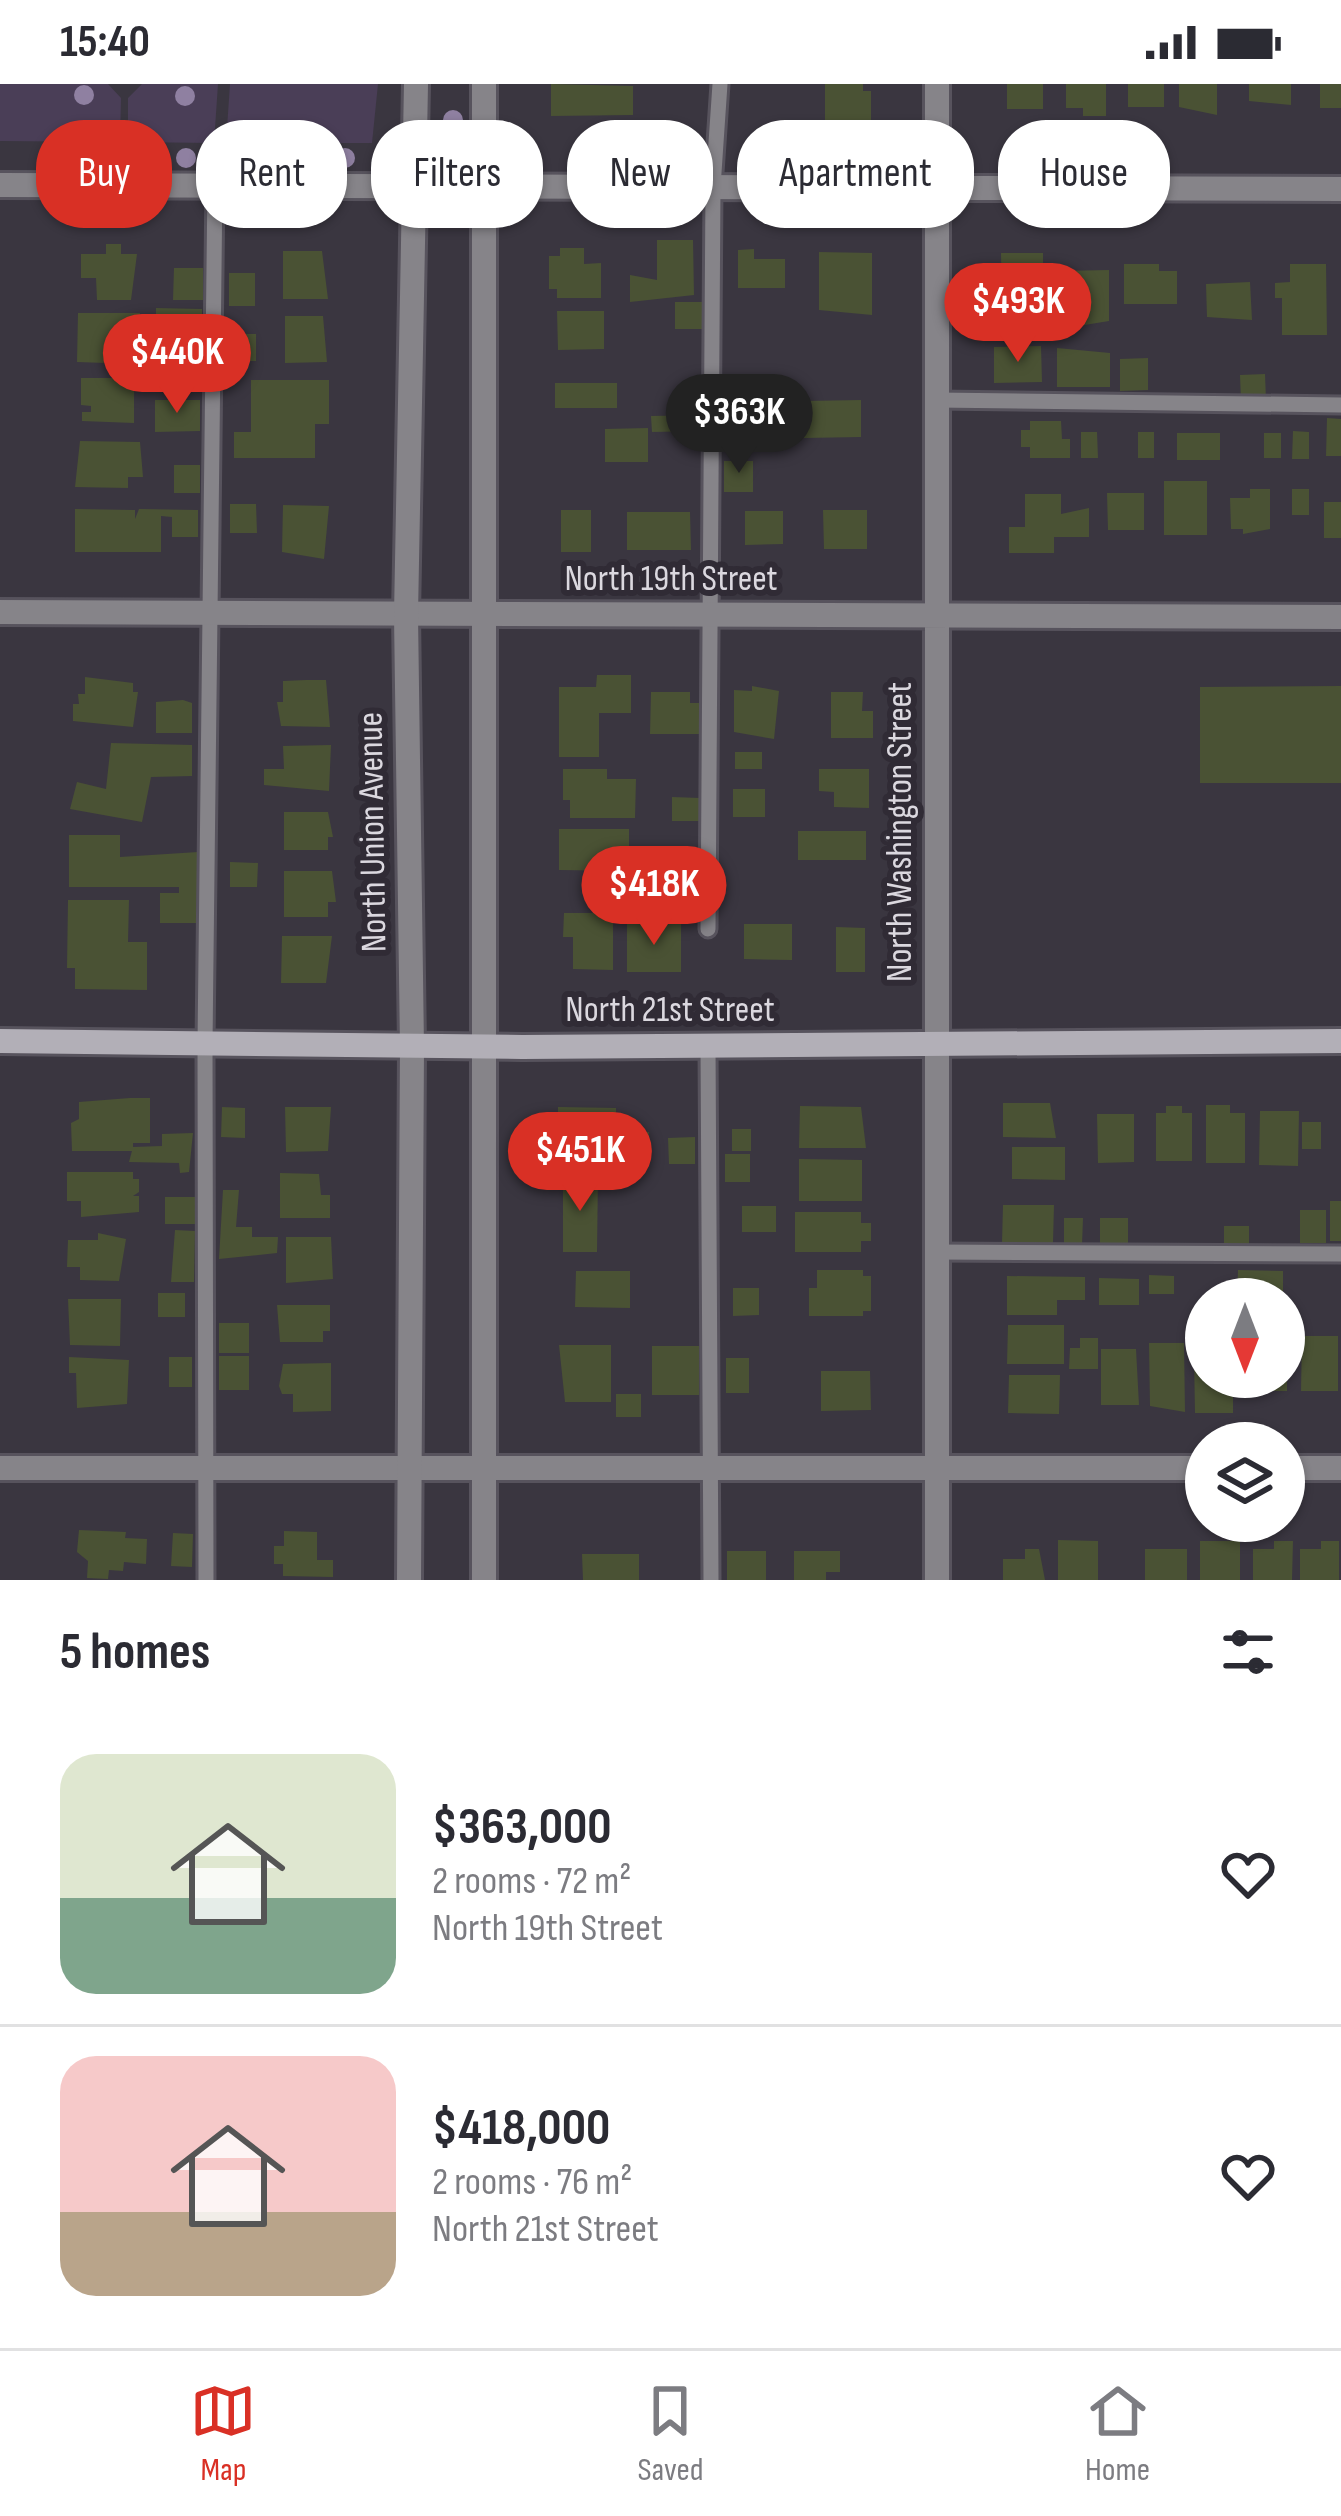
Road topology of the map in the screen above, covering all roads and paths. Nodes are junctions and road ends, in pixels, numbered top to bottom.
1 (416, 84) edge
2 (484, 84) edge
3 (720, 84) edge
4 (938, 84) edge
5 (415, 120) edge
6 (483, 120) edge
7 (939, 120) edge
8 (196, 183) edge
9 (0, 185) edge
10 (713, 187) joint
11 (737, 187) edge
12 (974, 187) edge
13 (1341, 189) edge
14 (214, 228) edge
15 (412, 228) edge
16 (482, 228) edge
17 (713, 228) edge
18 (940, 228) edge
19 (936, 400) junction
20 (1341, 405) edge
21 (0, 612) edge
22 (936, 612) junction
23 (209, 614) junction
24 (482, 614) junction
25 (406, 615) junction
26 (1341, 616) edge
27 (711, 617) junction
28 (708, 929) dead end
29 (0, 1041) edge
30 (1341, 1041) edge
31 (936, 1043) junction
32 (205, 1045) junction
33 (708, 1046) junction
34 (412, 1047) junction
35 (483, 1047) junction
36 (936, 1252) junction
37 (1341, 1254) edge
38 (0, 1468) edge
39 (205, 1468) junction
40 (408, 1468) junction
41 (484, 1468) junction
42 (710, 1468) junction
43 (936, 1468) junction
44 (1185, 1468) edge
45 (1305, 1468) edge
46 (1341, 1468) edge
47 (206, 1580) edge
48 (409, 1580) edge
49 (484, 1580) edge
50 (711, 1580) edge
51 (937, 1580) edge

1 - 5 street, North Union Avenue
2 - 6 street
3 - 10 lane
4 - 7 street, North Washington Street
8 - 9 street
10 - 11 street
12 - 13 street
14 - 23 lane
15 - 25 street, North Union Avenue
16 - 24 street
17 - 27 lane
18 - 19 street, North Washington Street
19 - 20 lane
19 - 22 street, North Washington Street
21 - 23 street, North 19th Street
22 - 26 street, North 19th Street
22 - 27 street, North 19th Street
22 - 31 street, North Washington Street
23 - 25 street, North 19th Street
23 - 32 lane
24 - 25 street, North 19th Street
24 - 27 street, North 19th Street
24 - 35 street
25 - 34 street, North Union Avenue
27 - 28 lane
29 - 32 main road, North 21st Street
30 - 31 main road, North 21st Street
31 - 33 main road, North 21st Street
31 - 36 street, North Washington Street
32 - 34 main road, North 21st Street
32 - 39 lane
33 - 35 main road, North 21st Street
33 - 42 lane
34 - 35 main road, North 21st Street
34 - 40 street, North Union Avenue
35 - 41 street
36 - 37 lane
36 - 43 street, North Washington Street
38 - 39 street
39 - 40 street
39 - 47 lane
40 - 41 street
40 - 48 street, North Union Avenue
41 - 42 street
41 - 49 street
42 - 43 street
42 - 50 lane
43 - 44 street
43 - 51 street, North Washington Street
45 - 46 street

